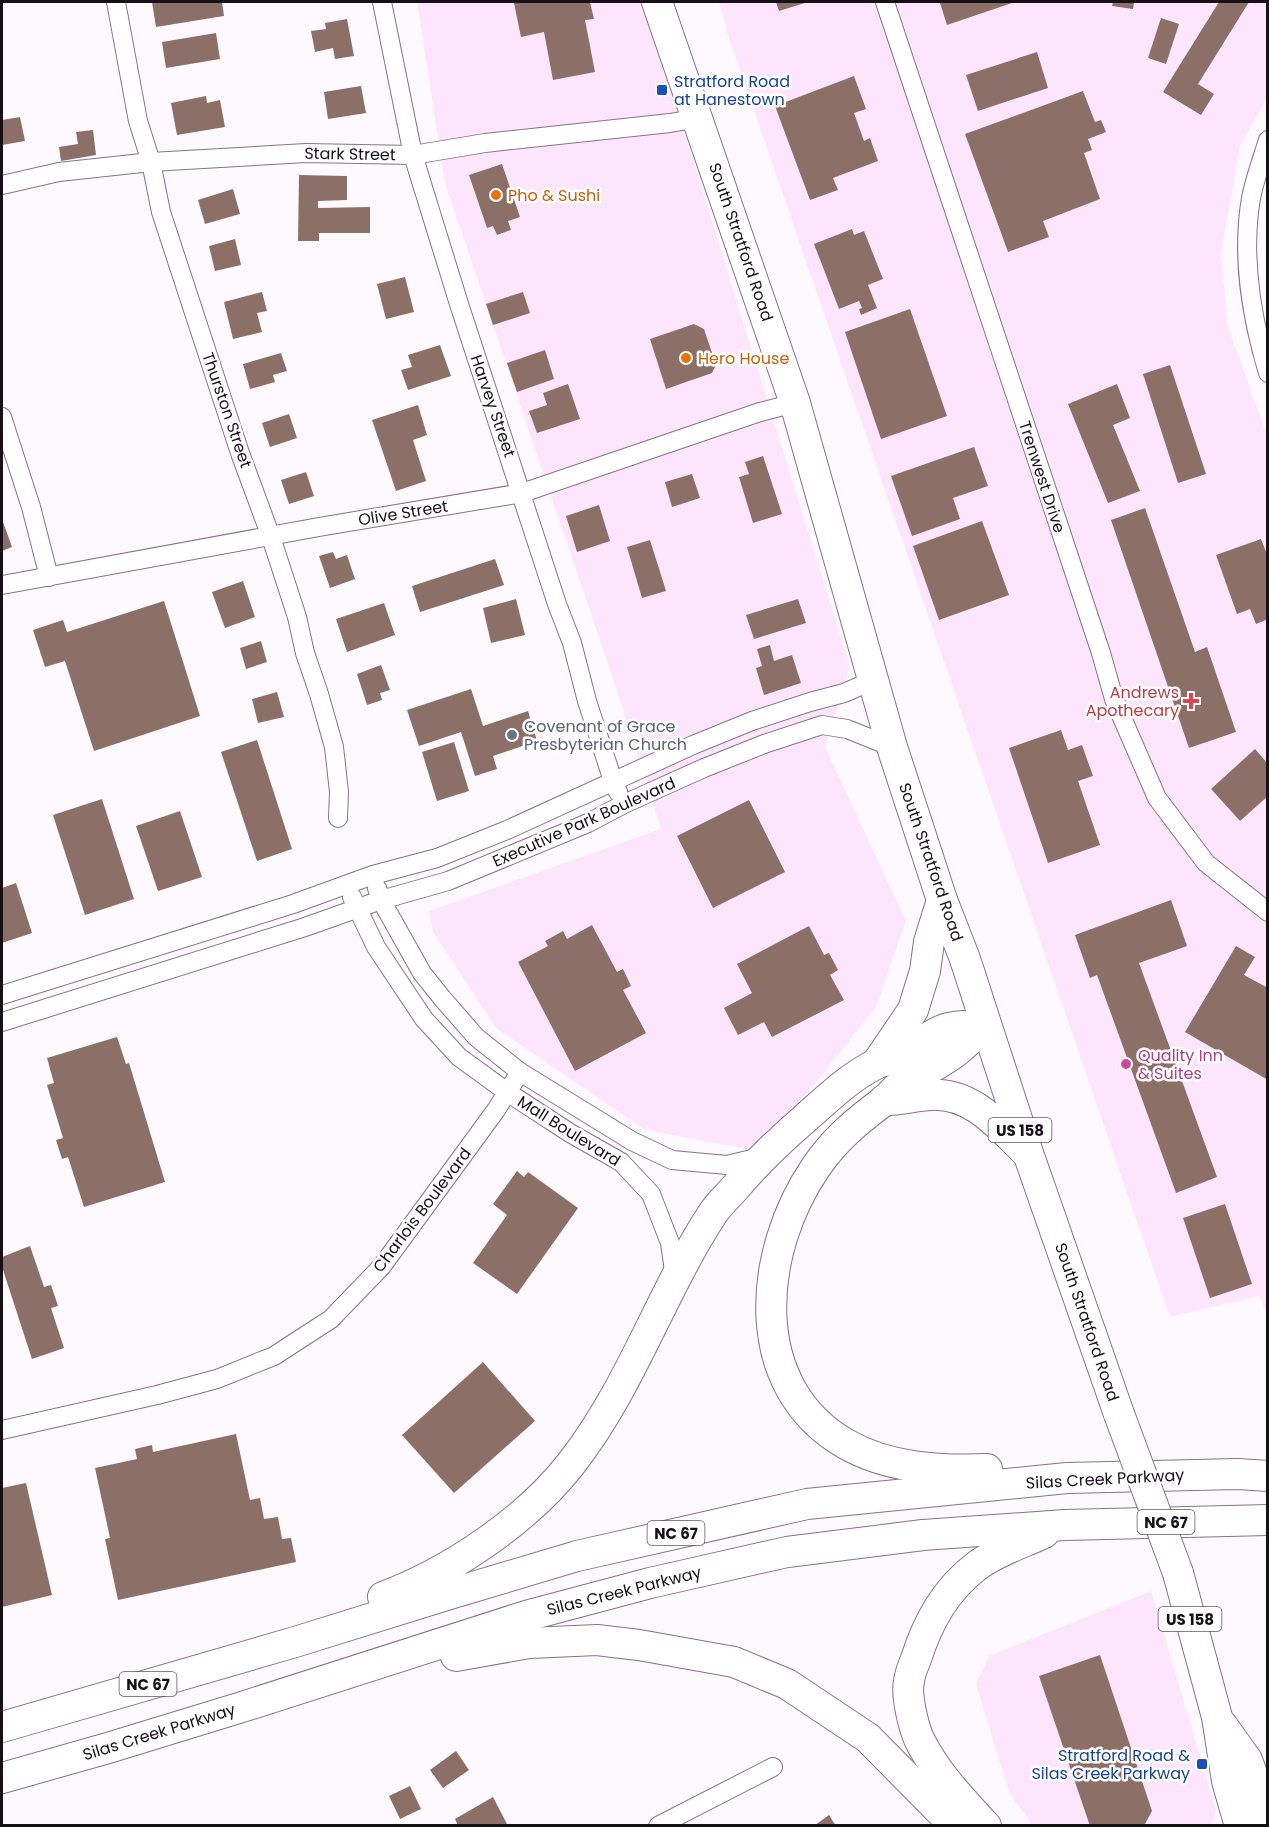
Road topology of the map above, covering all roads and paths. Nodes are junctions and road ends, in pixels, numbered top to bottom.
1 (116, 2) edge
2 (382, 2) edge
3 (657, 2) edge
4 (885, 2) edge
5 (699, 118) junction
6 (1268, 140) edge
7 (413, 155) junction
8 (151, 162) junction
9 (2, 185) edge
10 (1268, 373) edge
11 (795, 403) junction
12 (2, 417) edge
13 (522, 493) junction
14 (271, 537) junction
15 (49, 577) junction
16 (2, 585) edge
17 (874, 680) junction
18 (892, 747) junction
19 (613, 781) junction
20 (624, 804) junction
21 (338, 818) dead end
22 (374, 875) junction
23 (347, 885) junction
24 (381, 900) junction
25 (942, 900) junction
26 (357, 909) junction
27 (268, 912) junction
28 (1268, 912) edge
29 (275, 936) junction
30 (110, 962) junction
31 (114, 988) junction
32 (2, 995) edge
33 (442, 998) junction
34 (419, 1011) junction
35 (2, 1022) edge
36 (985, 1025) junction
37 (877, 1063) junction
38 (519, 1072) junction
39 (507, 1092) junction
40 (884, 1100) junction
41 (1028, 1154) junction
42 (761, 1157) junction
43 (675, 1280) junction
44 (2, 1430) edge
45 (1268, 1476) edge
46 (1067, 1478) junction
47 (1268, 1520) edge
48 (1065, 1524) junction
49 (295, 1642) junction
50 (242, 1707) junction
51 (1217, 1718) junction
52 (2, 1727) edge
53 (773, 1767) dead end
54 (2, 1778) edge
55 (1268, 1818) edge
56 (1235, 1820) edge
57 (658, 1826) edge
58 (955, 1826) edge
59 (986, 1826) edge

1 - 8 street, Thurston Street
2 - 7 street, Harvey Street
3 - 5 main road, South Stratford Road / US 158
4 - 28 street, Trenwest Drive
5 - 7 street, Stark Street
5 - 11 main road, South Stratford Road / US 158
6 - 10 street
7 - 8 street, Stark Street
7 - 13 street, Harvey Street
8 - 9 street, Stark Street
8 - 14 street, Thurston Street
11 - 13 street, Olive Street
11 - 17 main road, South Stratford Road / US 158
12 - 15 street
13 - 14 street, Olive Street
13 - 19 street, Harvey Street
14 - 15 street, Olive Street
14 - 21 street, Thurston Street
15 - 16 street, Olive Street
17 - 18 main road, South Stratford Road / US 158
17 - 19 street, Executive Park Boulevard
18 - 20 street, Executive Park Boulevard
18 - 25 main road, South Stratford Road / US 158
19 - 20 street, Harvey Street
19 - 22 street, Executive Park Boulevard
20 - 24 street, Executive Park Boulevard
22 - 23 street, Executive Park Boulevard
22 - 24 street, Mall Boulevard
23 - 26 street, Mall Boulevard
23 - 27 street, Executive Park Boulevard
24 - 26 street, Executive Park Boulevard
24 - 33 street, Mall Boulevard
25 - 36 main road, South Stratford Road / US 158
25 - 37 main road
26 - 29 street, Executive Park Boulevard
26 - 34 street, Mall Boulevard
27 - 29 street
27 - 30 street, Executive Park Boulevard
29 - 31 street, Executive Park Boulevard
30 - 31 street
30 - 32 street, Executive Park Boulevard
31 - 35 street, Executive Park Boulevard
33 - 34 street
33 - 38 street, Mall Boulevard
34 - 39 street, Mall Boulevard
36 - 37 main road
36 - 40 main road
36 - 41 main road, South Stratford Road / US 158
37 - 42 main road
38 - 39 street, Charlois Boulevard
38 - 42 street, Mall Boulevard
39 - 43 street, Mall Boulevard
39 - 44 street, Charlois Boulevard
40 - 41 main road
40 - 46 main road
41 - 51 main road, South Stratford Road / US 158, bridge
42 - 43 main road
43 - 49 main road
45 - 46 main road, Silas Creek Parkway / NC 67
46 - 49 main road, Silas Creek Parkway / NC 67
47 - 48 main road, Silas Creek Parkway / NC 67
48 - 50 main road, Silas Creek Parkway / NC 67
48 - 59 main road
49 - 52 main road, Silas Creek Parkway / NC 67
50 - 54 main road, Silas Creek Parkway / NC 67
50 - 58 main road
51 - 55 main road, South Stratford Road / US 158
51 - 56 main road, South Stratford Road / US 158
53 - 57 street

